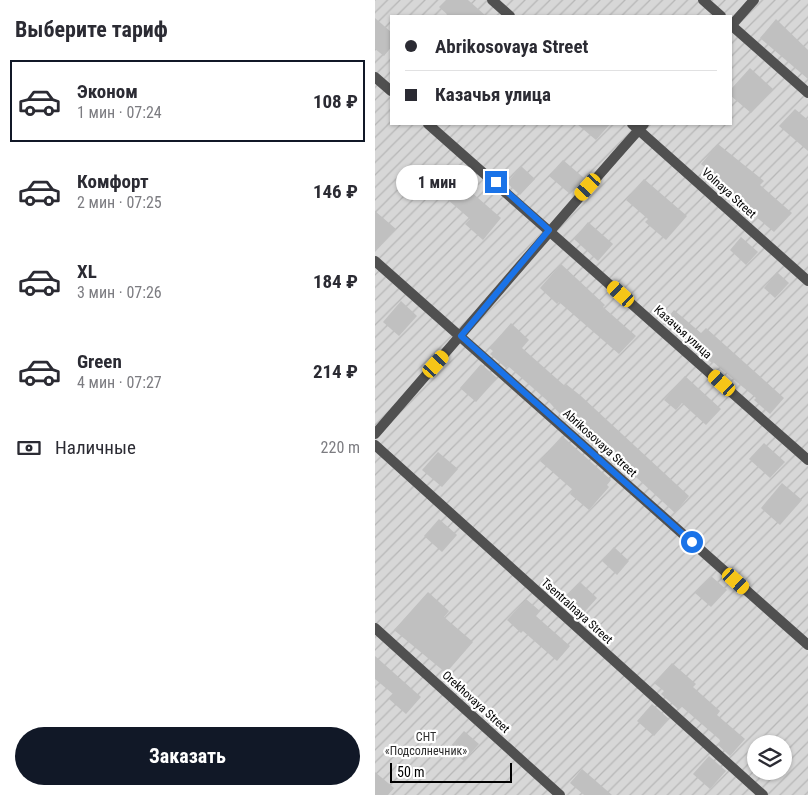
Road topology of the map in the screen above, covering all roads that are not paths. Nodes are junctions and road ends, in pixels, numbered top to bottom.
1 (492, 0) edge
2 (703, 0) edge
3 (754, 0) edge
4 (510, 15) edge
5 (720, 15) edge
6 (732, 25) edge
7 (732, 27) edge
8 (375, 77) edge
9 (390, 90) edge
10 (808, 93) edge
11 (430, 125) edge
12 (638, 126) edge
13 (549, 230) junction
14 (375, 261) edge
15 (808, 281) edge
16 (461, 336) junction
17 (375, 434) edge
18 (375, 445) edge
19 (808, 460) edge
20 (375, 628) edge
21 (808, 645) edge
22 (560, 795) edge
23 (763, 795) edge

1 - 4 street
2 - 5 street
3 - 6 street
7 - 10 street
8 - 9 street
11 - 13 street, Казачья улица
12 - 13 street
12 - 15 street, Volnaya Street
13 - 16 street
13 - 19 street, Казачья улица
14 - 16 street, Abrikosovaya Street
16 - 17 street
16 - 21 street, Abrikosovaya Street
18 - 23 street, Tsentralnaya Street
20 - 22 street, Orekhovaya Street

